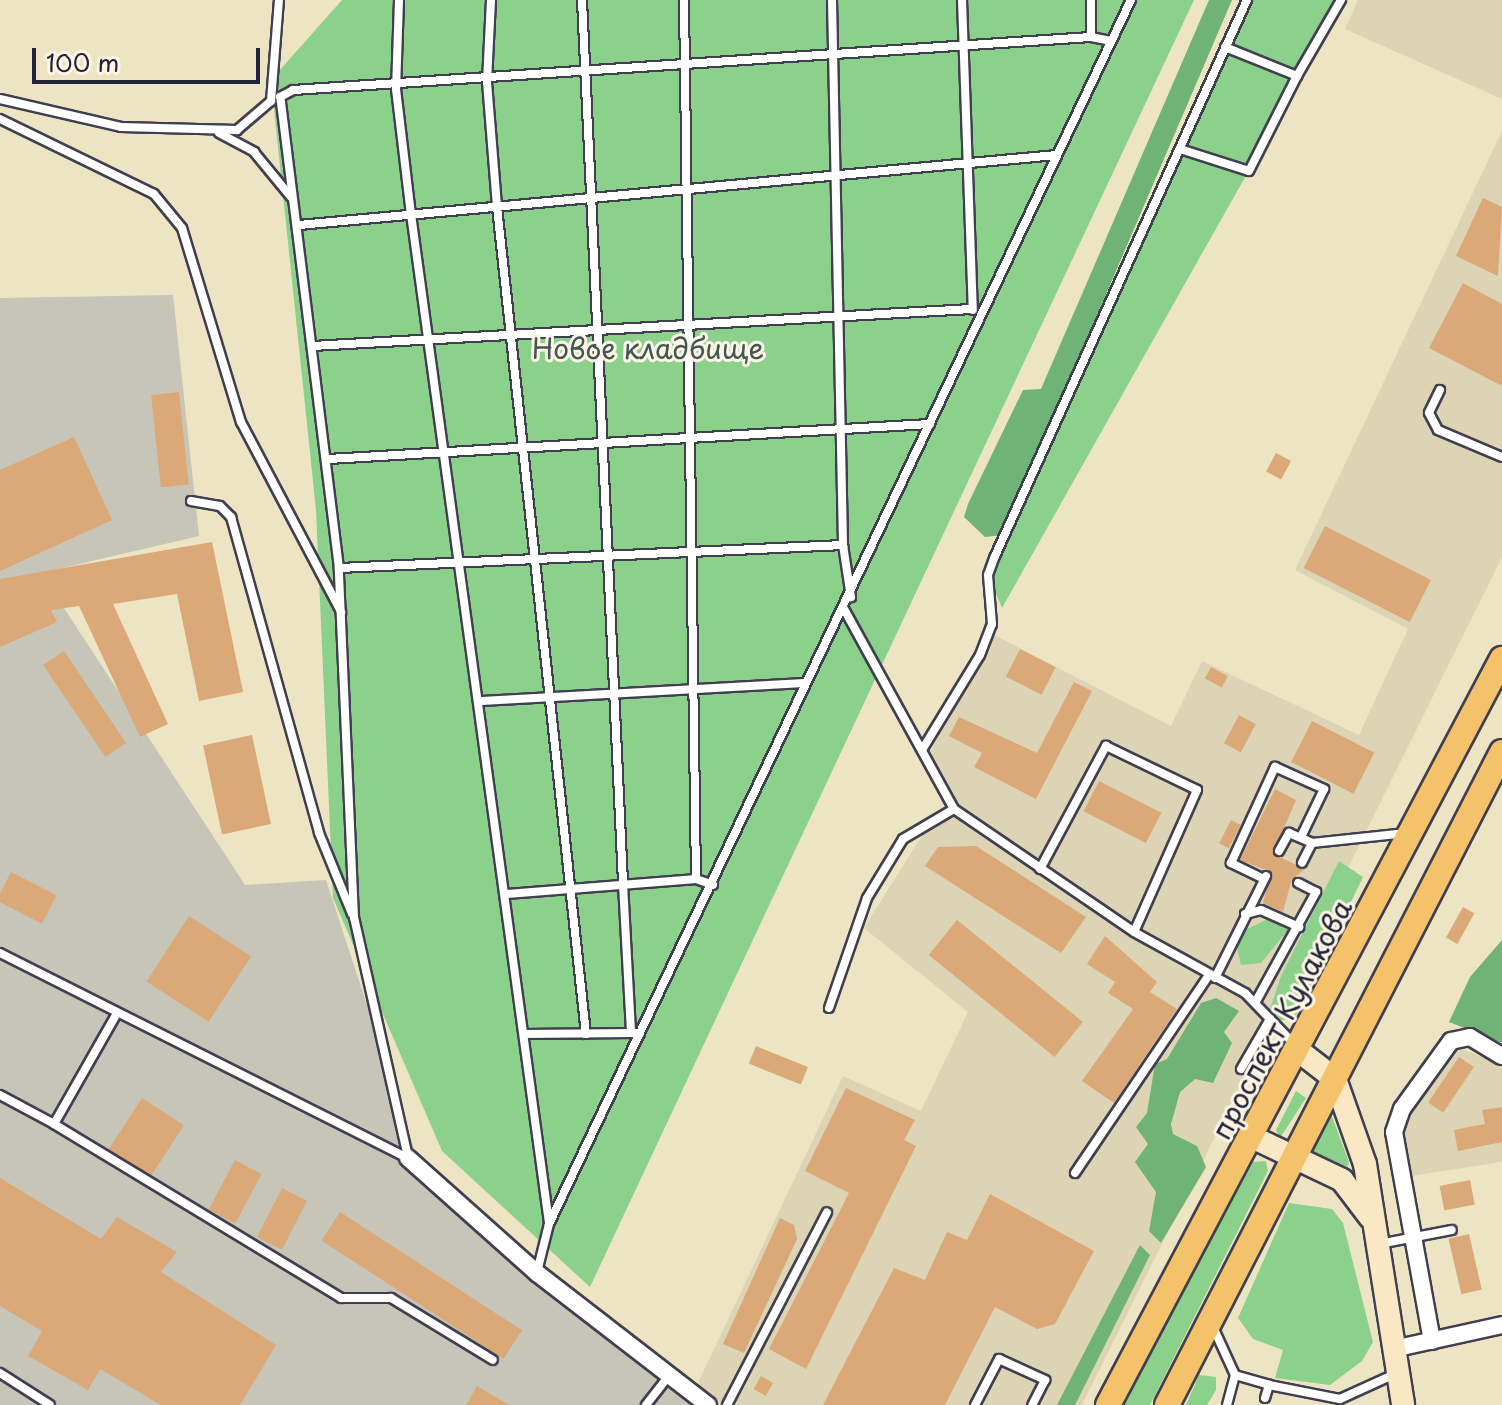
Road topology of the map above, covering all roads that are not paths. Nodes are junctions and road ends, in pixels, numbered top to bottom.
1 (279, 0) edge
2 (399, 0) edge
3 (491, 0) edge
4 (582, 0) edge
5 (684, 0) edge
6 (832, 0) edge
7 (962, 0) edge
8 (1091, 0) edge
9 (1131, 0) edge
10 (1247, 0) edge
11 (1341, 0) edge
12 (1091, 37) junction
13 (1111, 41) junction
14 (963, 47) junction
15 (1225, 47) junction
16 (833, 56) junction
17 (686, 67) junction
18 (585, 74) junction
19 (1297, 76) junction
20 (487, 82) junction
21 (396, 89) junction
22 (280, 97) junction
23 (0, 99) edge
24 (261, 114) junction
25 (0, 119) edge
26 (218, 133) junction
27 (1180, 149) junction
28 (1056, 155) junction
29 (966, 165) junction
30 (836, 177) junction
31 (686, 192) junction
32 (294, 200) junction
33 (592, 201) junction
34 (497, 207) junction
35 (411, 214) junction
36 (299, 225) junction
37 (971, 309) junction
38 (982, 311) junction
39 (840, 315) junction
40 (688, 324) junction
41 (598, 327) junction
42 (511, 333) junction
43 (428, 340) junction
44 (312, 346) junction
45 (1440, 390) dead end
46 (930, 424) junction
47 (840, 429) junction
48 (689, 438) junction
49 (603, 442) junction
50 (523, 448) junction
51 (444, 450) junction
52 (1502, 457) edge
53 (328, 459) junction
54 (191, 501) dead end
55 (843, 545) junction
56 (688, 553) junction
57 (606, 556) junction
58 (533, 559) junction
59 (460, 562) junction
60 (339, 568) junction
61 (851, 598) junction
62 (844, 609) junction
63 (341, 613) junction
64 (1502, 659) edge
65 (804, 683) junction
66 (692, 686) junction
67 (614, 688) junction
68 (547, 694) junction
69 (481, 701) junction
70 (922, 750) junction
71 (1502, 752) edge
72 (954, 809) junction
73 (1415, 832) junction
74 (1301, 837) junction
75 (1312, 843) junction
76 (1279, 851) dead end
77 (1302, 863) dead end
78 (1040, 869) junction
79 (696, 879) junction
80 (1298, 883) dead end
81 (623, 884) junction
82 (713, 885) junction
83 (566, 889) junction
84 (507, 894) junction
85 (1245, 914) junction
86 (354, 918) junction
87 (1299, 927) junction
88 (1134, 932) junction
89 (0, 953) edge
90 (1212, 977) junction
91 (1255, 1003) junction
92 (829, 1008) dead end
93 (117, 1013) junction
94 (1270, 1019) junction
95 (636, 1033) junction
96 (525, 1034) junction
97 (586, 1034) junction
98 (1350, 1050) junction
99 (1299, 1051) junction
100 (1502, 1056) edge
101 (1241, 1069) dead end
102 (1335, 1079) junction
103 (0, 1095) edge
104 (1348, 1106) junction
105 (54, 1124) junction
106 (1252, 1137) junction
107 (408, 1158) junction
108 (1291, 1158) junction
109 (1075, 1173) dead end
110 (827, 1212) dead end
111 (549, 1224) junction
112 (1452, 1230) dead end
113 (1377, 1234) junction
114 (1411, 1238) junction
115 (537, 1273) junction
116 (1209, 1320) junction
117 (1502, 1325) edge
118 (1432, 1341) junction
119 (1393, 1349) junction
120 (493, 1360) dead end
121 (0, 1373) edge
122 (1398, 1373) junction
123 (1235, 1375) junction
124 (669, 1376) junction
125 (1269, 1385) junction
126 (1306, 1394) junction
127 (1265, 1398) dead end
128 (1339, 1402) edge
129 (50, 1405) edge
130 (646, 1405) edge
131 (708, 1405) edge
132 (727, 1405) edge
133 (975, 1405) edge
134 (1032, 1405) edge
135 (1108, 1405) edge
136 (1167, 1405) edge
137 (1227, 1405) edge
138 (1303, 1405) edge
139 (1403, 1405) edge

1 - 24 lane
2 - 21 lane
3 - 20 lane
4 - 18 lane
5 - 17 lane
6 - 16 lane
7 - 14 lane
8 - 12 lane
9 - 13 lane
10 - 15 lane
11 - 19 lane
12 - 13 lane
12 - 14 lane
13 - 28 lane
14 - 16 lane
14 - 29 lane
15 - 19 lane
15 - 27 lane
16 - 17 lane
16 - 30 lane
17 - 18 lane
17 - 31 lane
18 - 20 lane
18 - 33 lane
19 - 27 lane
20 - 21 lane
20 - 34 lane
21 - 22 lane
21 - 35 lane
22 - 24 lane
22 - 32 lane
23 - 26 lane
24 - 26 lane
25 - 63 lane
26 - 32 lane
27 - 70 lane
28 - 29 lane
28 - 38 lane
29 - 30 lane
29 - 37 lane
30 - 31 lane
30 - 39 lane
31 - 33 lane
31 - 40 lane
32 - 36 lane
33 - 34 lane
33 - 41 lane
34 - 35 lane
34 - 42 lane
35 - 36 lane
35 - 43 lane
36 - 44 lane
37 - 38 lane
37 - 39 lane
38 - 46 lane
39 - 40 lane
39 - 47 lane
40 - 41 lane
40 - 48 lane
41 - 42 lane
41 - 49 lane
42 - 43 lane
42 - 50 lane
43 - 44 lane
43 - 51 lane
44 - 53 lane
45 - 52 lane
46 - 47 lane
46 - 61 lane
47 - 48 lane
47 - 55 lane
48 - 49 lane
48 - 56 lane
49 - 50 lane
49 - 57 lane
50 - 51 lane
50 - 58 lane
51 - 53 lane
51 - 59 lane
53 - 60 lane
54 - 86 lane
55 - 56 lane
55 - 61 lane
56 - 57 lane
56 - 66 lane
57 - 58 lane
57 - 67 lane
58 - 59 lane
58 - 68 lane
59 - 60 lane
59 - 69 lane
60 - 63 lane
61 - 62 lane
62 - 65 lane
62 - 70 lane
63 - 86 lane
64 - 73 main road, проспект Кулакова
65 - 66 lane
65 - 82 lane
66 - 67 lane
66 - 79 lane
67 - 68 lane
67 - 81 lane
68 - 69 lane
68 - 83 lane
69 - 84 lane
70 - 72 lane
71 - 98 main road
72 - 78 lane
72 - 92 lane
73 - 75 lane
73 - 99 main road, проспект Кулакова
74 - 75 lane
74 - 76 lane
74 - 85 lane
75 - 77 lane
78 - 88 lane
78 - 88 lane
79 - 81 lane
79 - 82 lane
80 - 87 lane
81 - 83 lane
81 - 95 lane
82 - 95 lane
83 - 84 lane
83 - 97 lane
84 - 96 lane
85 - 87 lane
85 - 90 lane
86 - 107 lane
87 - 91 lane
88 - 90 lane
89 - 93 lane
90 - 91 lane
90 - 109 lane
91 - 94 lane
93 - 105 lane
93 - 107 lane
94 - 99 lane
94 - 101 lane
95 - 97 lane
95 - 111 lane
96 - 97 lane
96 - 111 lane
98 - 102 main road
98 - 104 main road
99 - 102 main road
99 - 106 main road, проспект Кулакова
100 - 114 street
102 - 104 main road
102 - 108 main road
103 - 105 lane
104 - 113 main road
105 - 120 lane
106 - 108 main road
106 - 135 main road, проспект Кулакова
107 - 115 street
108 - 113 main road
108 - 116 main road
110 - 132 lane
111 - 115 lane
112 - 114 lane
113 - 114 lane
113 - 119 main road
114 - 118 street
115 - 124 street
116 - 123 lane
116 - 136 main road
117 - 118 street
118 - 119 street
119 - 122 main road
121 - 129 lane
122 - 128 lane
122 - 139 main road
123 - 125 lane
123 - 137 lane
124 - 130 lane
124 - 131 street
125 - 126 lane
125 - 127 lane
126 - 128 lane
126 - 138 lane
133 - 134 lane

